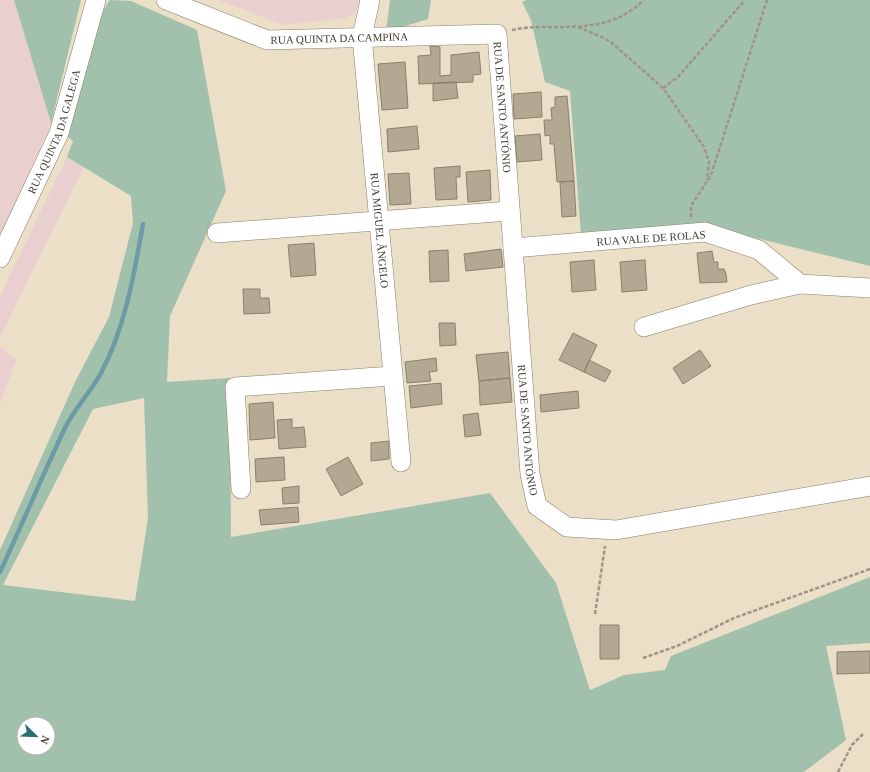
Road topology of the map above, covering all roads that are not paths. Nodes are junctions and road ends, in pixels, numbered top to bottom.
1 (96, 0) edge
2 (166, 0) edge
3 (370, 0) edge
4 (497, 34) joint
5 (362, 37) junction
6 (510, 211) junction
7 (378, 221) junction
8 (217, 233) dead end
9 (513, 248) junction
10 (0, 258) edge
11 (800, 284) junction
12 (870, 288) edge
13 (644, 327) dead end
14 (392, 376) junction
15 (401, 462) dead end
16 (870, 486) edge
17 (241, 489) dead end

1 - 10 street, RUA QUINTA DA GALEGA
2 - 5 street, RUA QUINTA DA CAMPINA
3 - 5 street, RUA MIGUEL ÂNGELO
4 - 5 street, RUA QUINTA DA CAMPINA
4 - 6 street, RUA DE SANTO ANTÓNIO
5 - 7 street, RUA MIGUEL ÂNGELO
6 - 7 street
6 - 9 street, RUA DE SANTO ANTÓNIO
7 - 8 street
7 - 14 street, RUA MIGUEL ÂNGELO
9 - 11 street, RUA VALE DE ROLAS
9 - 16 street, RUA DE SANTO ANTÓNIO
11 - 12 street
11 - 13 street
14 - 15 street, RUA MIGUEL ÂNGELO
14 - 17 street

